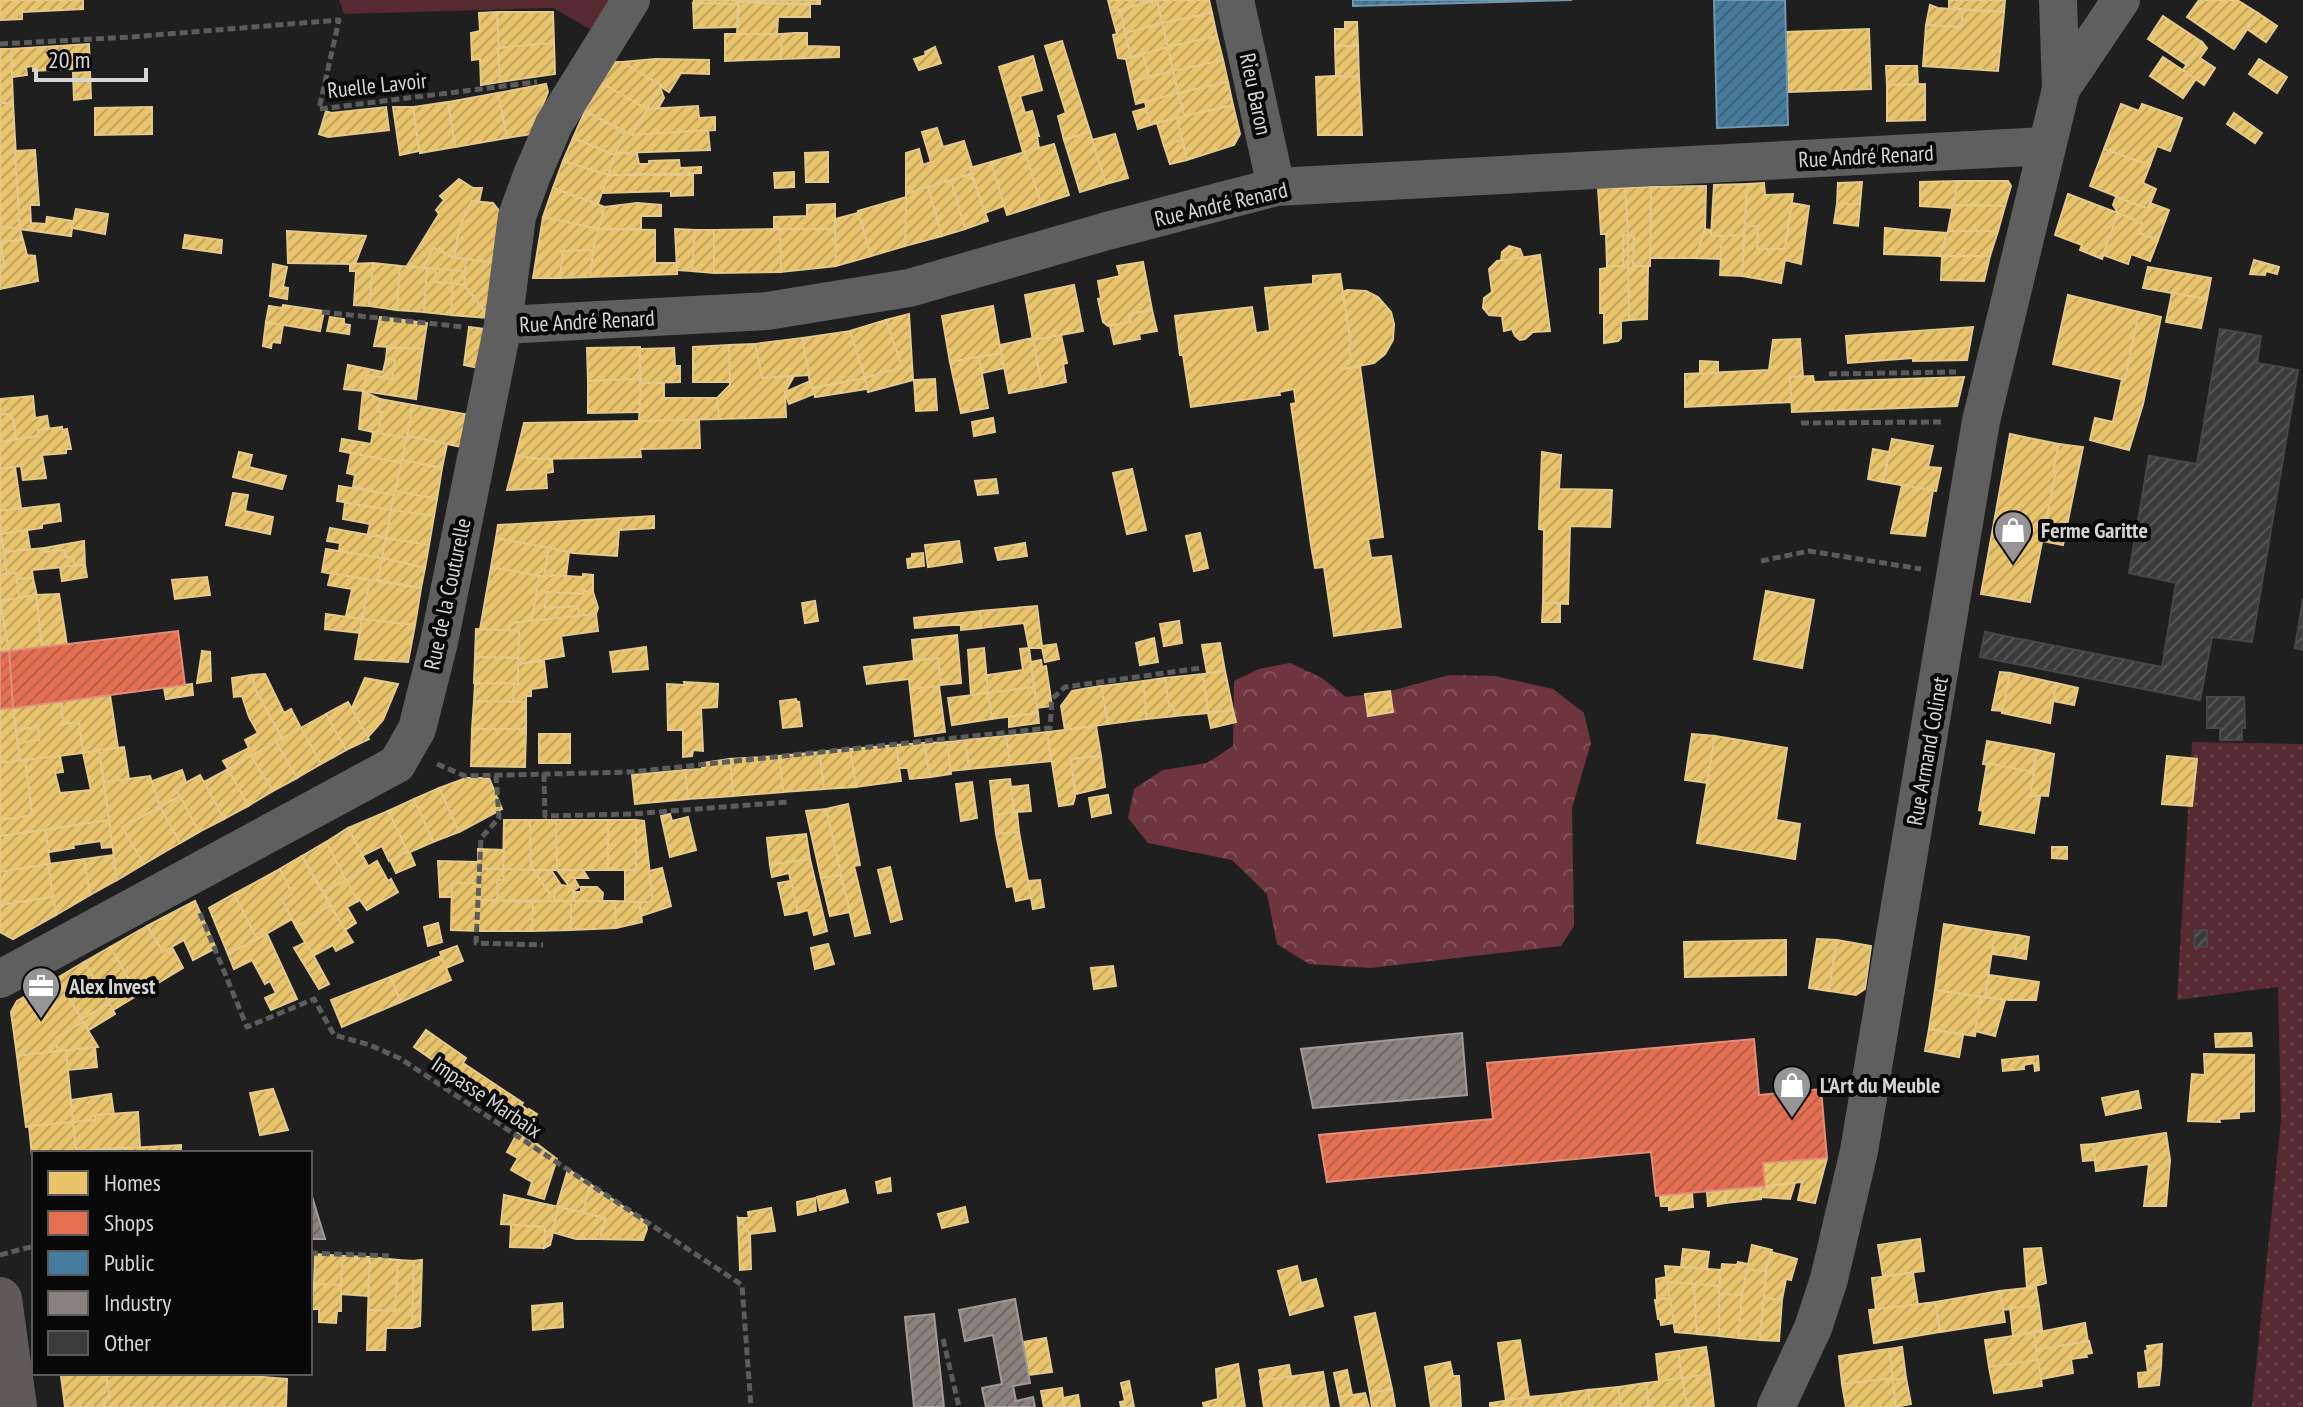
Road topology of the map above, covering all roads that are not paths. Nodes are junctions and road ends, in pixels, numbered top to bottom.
1 (631, 0) edge
2 (1235, 0) edge
3 (2058, 0) edge
4 (2121, 0) edge
5 (2061, 89) junction
6 (2046, 146) junction
7 (1276, 187) junction
8 (486, 326) junction
9 (0, 979) edge
10 (0, 1299) edge
11 (15, 1407) edge
12 (1776, 1407) edge

1 - 8 street, Rue de la Couturelle
2 - 7 street, Rieu Baron
3 - 5 street
4 - 5 street
5 - 6 street, Rue Armand Colinet
6 - 7 street, Rue André Renard
6 - 12 street, Rue Armand Colinet
7 - 8 street, Rue André Renard
8 - 9 street, Rue de la Couturelle
10 - 11 main road

